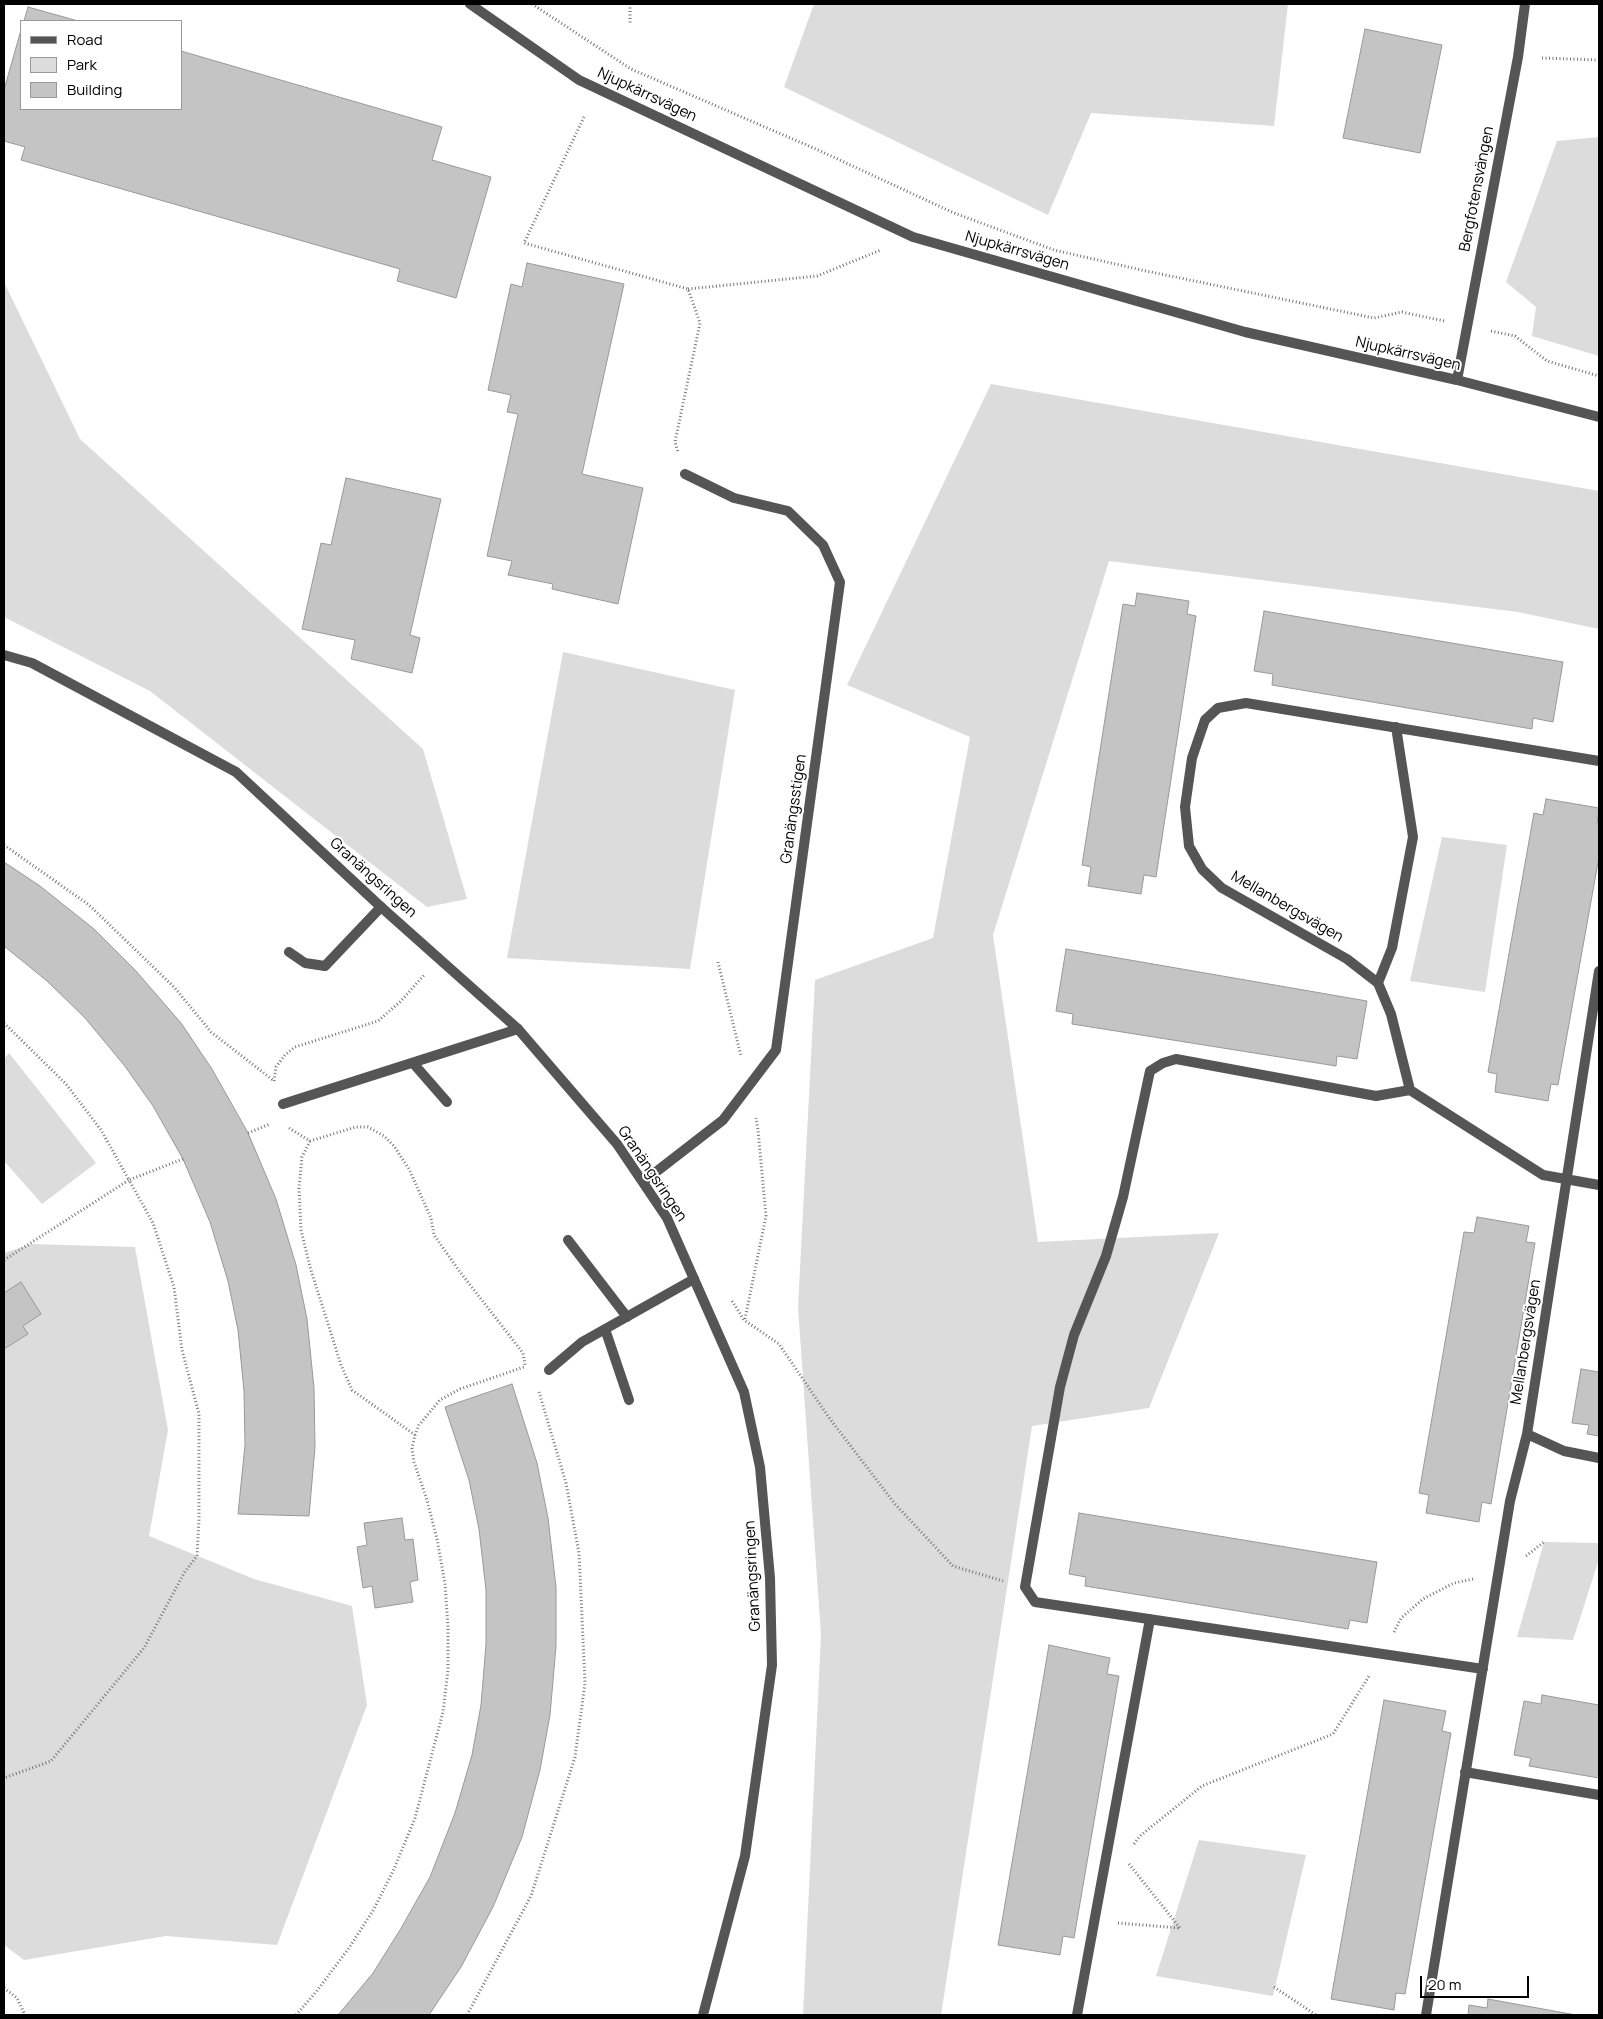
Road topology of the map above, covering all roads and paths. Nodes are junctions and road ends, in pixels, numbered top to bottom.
1 (470, 4) edge
2 (532, 4) edge
3 (630, 4) edge
4 (1525, 4) edge
5 (630, 23) dead end
6 (1518, 57) junction
7 (1599, 60) edge
8 (584, 117) dead end
9 (913, 237) junction
10 (688, 289) junction
11 (1466, 326) junction
12 (1599, 376) edge
13 (1456, 380) junction
14 (1599, 417) edge
15 (685, 474) joint
16 (4, 655) edge
17 (1396, 728) junction
18 (1599, 761) edge
19 (4, 845) edge
20 (382, 907) junction
21 (289, 952) dead end
22 (440, 958) junction
23 (718, 962) dead end
24 (1599, 971) edge
25 (1378, 982) junction
26 (4, 1023) edge
27 (518, 1029) junction
28 (412, 1063) junction
29 (274, 1081) junction
30 (748, 1088) junction
31 (1410, 1090) junction
32 (447, 1102) dead end
33 (283, 1104) joint
34 (278, 1121) dead end
35 (286, 1126) dead end
36 (248, 1133) dead end
37 (310, 1141) junction
38 (183, 1159) dead end
39 (1568, 1179) junction
40 (129, 1180) junction
41 (643, 1182) junction
42 (1599, 1185) edge
43 (568, 1240) dead end
44 (4, 1260) edge
45 (694, 1279) junction
46 (729, 1296) dead end
47 (627, 1317) junction
48 (744, 1320) junction
49 (606, 1329) junction
50 (525, 1366) junction
51 (549, 1370) dead end
52 (527, 1372) dead end
53 (538, 1391) dead end
54 (629, 1400) dead end
55 (1527, 1434) junction
56 (415, 1435) junction
57 (1599, 1458) edge
58 (1544, 1542) dead end
59 (1498, 1578) junction
60 (1025, 1587) junction
61 (1150, 1619) junction
62 (1383, 1654) junction
63 (1483, 1669) junction
64 (1466, 1772) junction
65 (4, 1778) edge
66 (1599, 1795) edge
67 (1106, 1859) junction
68 (1124, 1859) junction
69 (1095, 1921) junction
70 (1274, 1987) dead end
71 (4, 1988) edge
72 (25, 2015) edge
73 (296, 2015) edge
74 (467, 2015) edge
75 (703, 2015) edge
76 (1077, 2015) edge
77 (1316, 2015) edge
78 (1426, 2015) edge

1 - 9 street, Njupkärrsvägen
2 - 11 path
3 - 5 path
4 - 6 street, Bergfotensvängen
6 - 7 path
6 - 11 street, Bergfotensvängen
8 - 10 path
9 - 10 path
9 - 13 street, Njupkärrsvägen
10 - 15 path
11 - 12 path
11 - 13 street, Bergfotensvängen
13 - 14 street, Njupkärrsvägen
15 - 30 street, Granängsstigen
16 - 20 street, Granängsringen
17 - 18 street, Mellanbergsvägen
17 - 25 street
17 - 25 street, Mellanbergsvägen
19 - 29 path
20 - 21 street
20 - 22 street, Granängsringen
22 - 27 street, Granängsringen
22 - 29 path
23 - 30 path
24 - 39 street, Mellanbergsvägen
25 - 31 street
26 - 40 path
27 - 28 street
27 - 41 street, Granängsringen
28 - 32 street
28 - 33 street
29 - 33 path
30 - 41 street, Granängsstigen
30 - 48 path
31 - 39 street
31 - 60 street
34 - 36 path
35 - 37 path
37 - 50 path
37 - 56 path
38 - 40 path
39 - 42 street
39 - 55 street, Mellanbergsvägen
40 - 44 path
40 - 65 path
41 - 45 street, Granängsringen
43 - 47 street
45 - 47 street
45 - 75 street, Granängsringen
46 - 48 path
47 - 49 street
48 - 60 path
49 - 51 street
49 - 54 street
50 - 52 path
50 - 56 path
53 - 74 path
55 - 57 street
55 - 59 street, Mellanbergsvägen
56 - 73 path
58 - 59 path
59 - 62 path
59 - 63 street, Mellanbergsvägen
60 - 61 street
61 - 62 street
61 - 67 street
62 - 63 street
62 - 68 path
63 - 64 street, Mellanbergsvägen
64 - 66 street
64 - 78 street, Mellanbergsvägen
67 - 68 path
67 - 69 street
68 - 69 path
69 - 76 street
70 - 77 path
71 - 72 path

